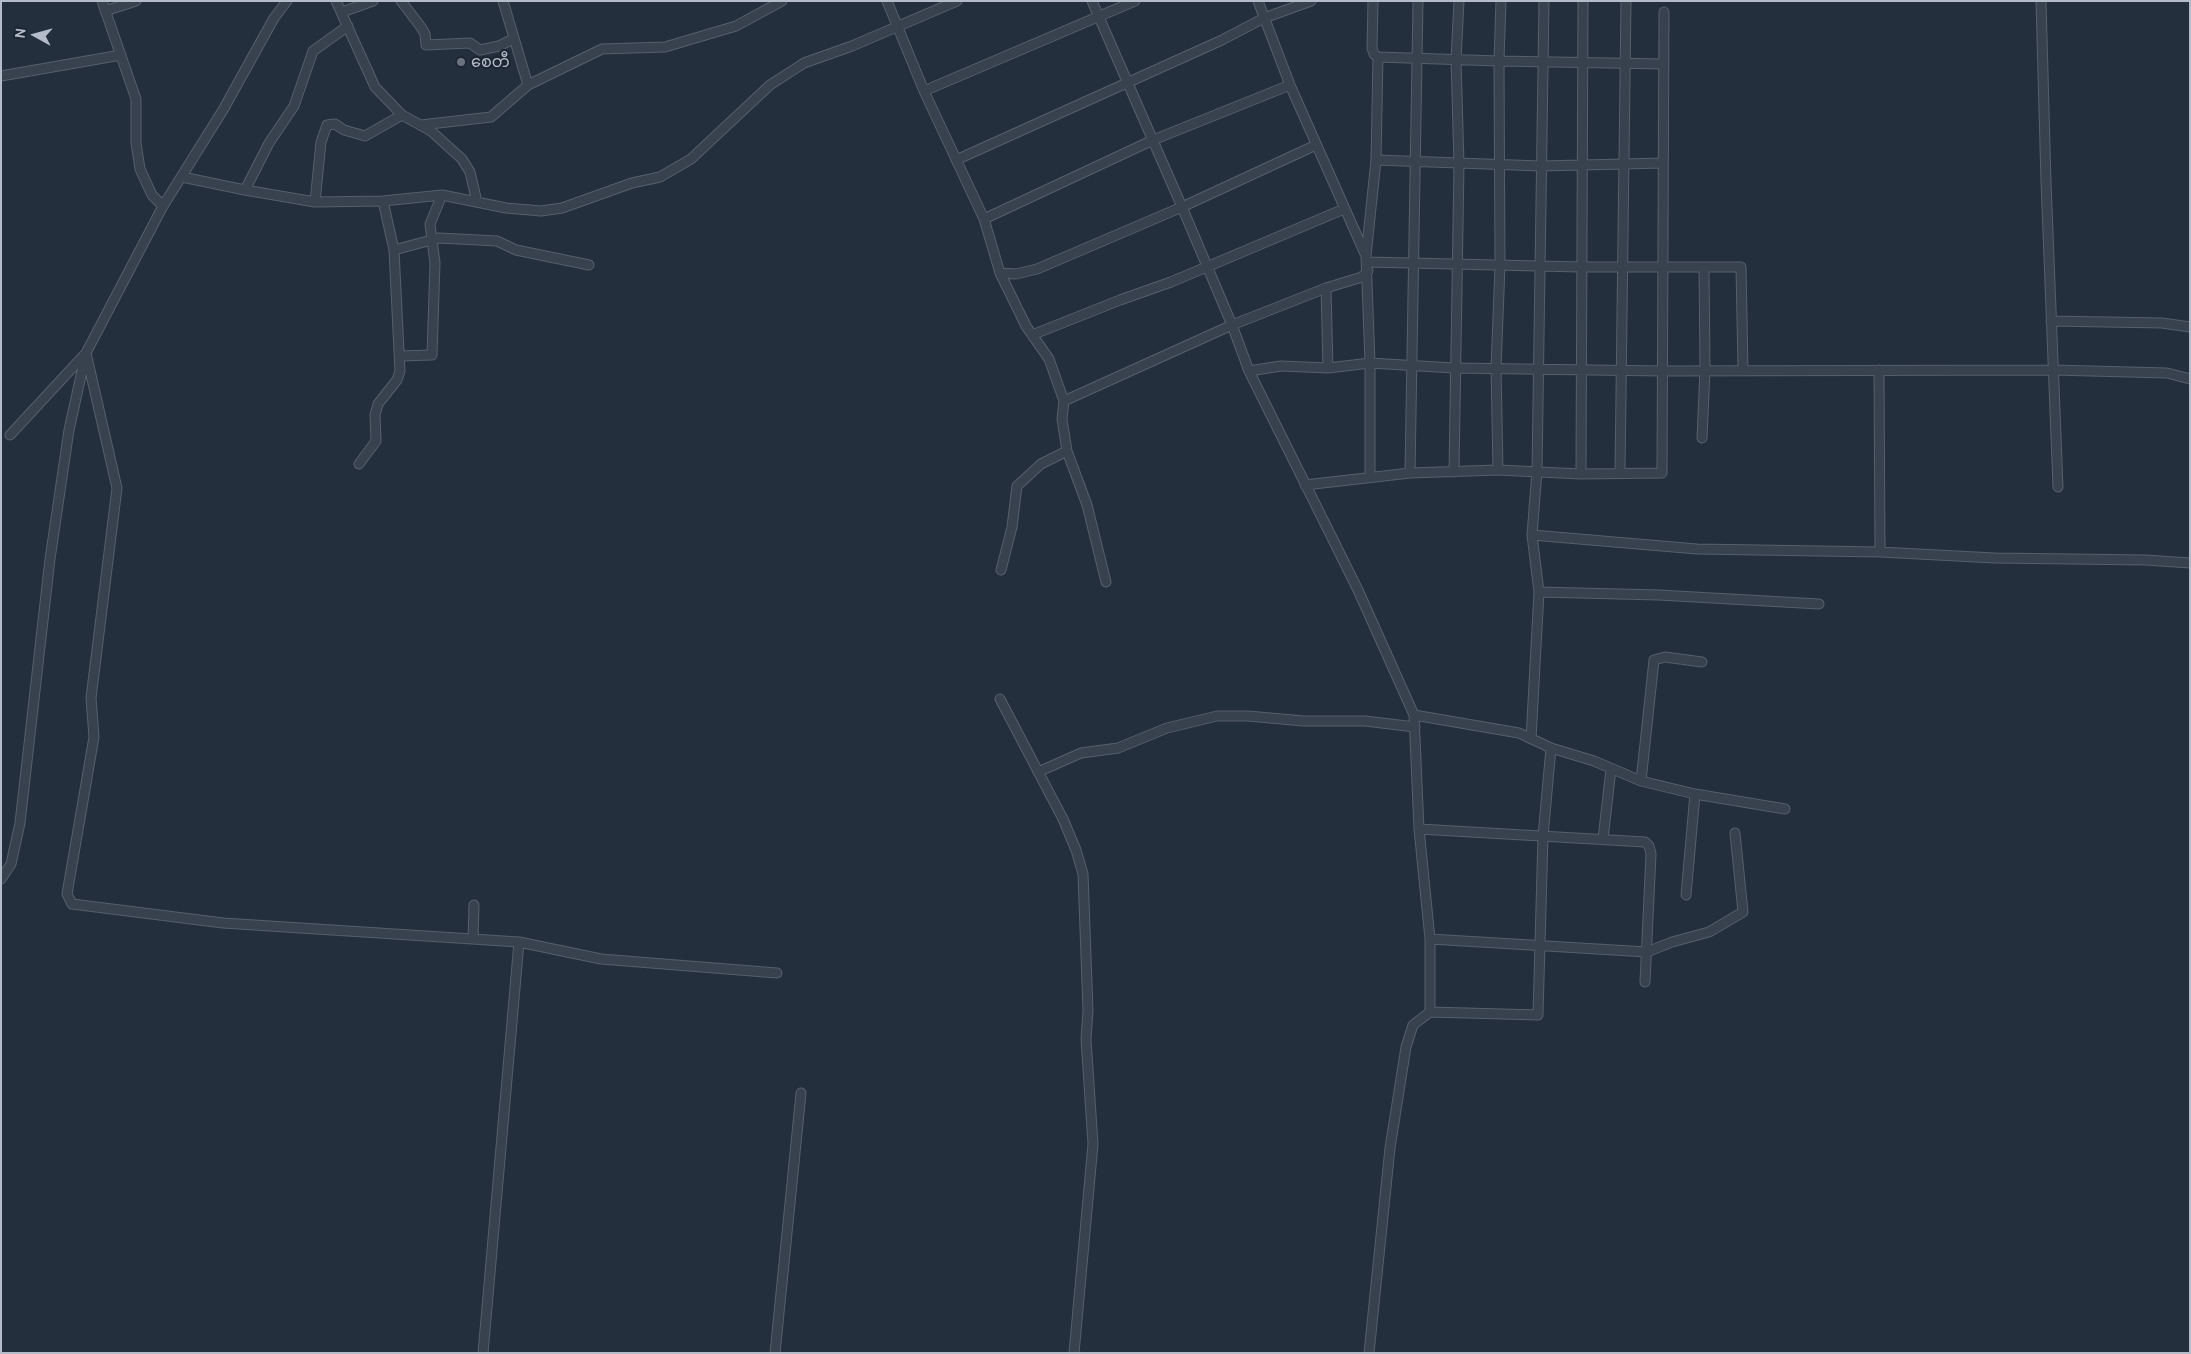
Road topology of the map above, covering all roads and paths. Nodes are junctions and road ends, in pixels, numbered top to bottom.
1 (102, 1) edge
2 (136, 1) edge
3 (287, 1) edge
4 (336, 1) edge
5 (373, 1) edge
6 (401, 1) edge
7 (503, 1) edge
8 (782, 1) edge
9 (887, 1) edge
10 (957, 1) edge
11 (1092, 1) edge
12 (1135, 1) edge
13 (1258, 1) edge
14 (1311, 1) edge
15 (1373, 1) edge
16 (1418, 1) edge
17 (1460, 1) edge
18 (1500, 1) edge
19 (1544, 1) edge
20 (1583, 1) edge
21 (1626, 1) edge
22 (2041, 1) edge
23 (106, 11) junction
24 (342, 12) junction
25 (1664, 12) dead end
26 (1100, 17) junction
27 (1264, 18) junction
28 (348, 26) junction
29 (898, 27) junction
30 (514, 39) junction
31 (121, 56) junction
32 (1378, 57) junction
33 (1417, 59) junction
34 (1456, 60) junction
35 (1499, 61) junction
36 (1542, 62) junction
37 (1583, 63) junction
38 (1624, 64) junction
39 (1664, 64) junction
40 (1, 76) edge
41 (1128, 81) junction
42 (528, 85) junction
43 (1290, 85) junction
44 (924, 91) junction
45 (402, 115) junction
46 (421, 125) junction
47 (1153, 140) junction
48 (1316, 145) junction
49 (956, 160) junction
50 (1376, 160) junction
51 (1416, 162) junction
52 (1459, 164) junction
53 (1622, 164) junction
54 (1663, 164) junction
55 (1499, 165) junction
56 (1581, 165) junction
57 (1541, 166) junction
58 (182, 176) junction
59 (245, 190) junction
60 (442, 195) junction
61 (383, 201) junction
62 (315, 202) junction
63 (477, 202) junction
64 (164, 206) junction
65 (1182, 207) junction
66 (1344, 209) junction
67 (984, 219) junction
68 (432, 239) junction
69 (394, 250) junction
70 (1367, 263) junction
71 (589, 265) dead end
72 (1207, 265) junction
73 (1414, 265) junction
74 (1456, 265) junction
75 (1500, 266) junction
76 (1704, 266) junction
77 (1540, 267) junction
78 (1581, 267) junction
79 (1664, 267) junction
80 (1621, 268) junction
81 (1000, 273) junction
82 (1326, 288) junction
83 (2051, 321) junction
84 (1232, 325) junction
85 (2190, 327) edge
86 (1032, 335) junction
87 (86, 353) junction
88 (400, 356) junction
89 (1370, 363) junction
90 (1413, 366) junction
91 (1328, 368) junction
92 (1454, 368) junction
93 (1496, 368) junction
94 (1538, 369) junction
95 (1580, 370) junction
96 (1622, 370) junction
97 (1706, 370) junction
98 (1743, 370) junction
99 (1879, 370) junction
100 (2053, 370) junction
101 (1249, 371) junction
102 (1662, 371) junction
103 (2190, 379) edge
104 (1064, 401) junction
105 (10, 435) dead end
106 (1702, 438) dead end
107 (1067, 451) junction
108 (359, 464) dead end
109 (1498, 470) junction
110 (1537, 471) junction
111 (1454, 472) junction
112 (1410, 473) junction
113 (1620, 473) junction
114 (1581, 474) junction
115 (1370, 477) junction
116 (1305, 485) junction
117 (2058, 487) dead end
118 (1532, 535) junction
119 (1880, 552) junction
120 (2190, 563) edge
121 (1001, 570) dead end
122 (1106, 582) dead end
123 (1539, 592) junction
124 (1819, 604) dead end
125 (1702, 662) dead end
126 (1000, 699) dead end
127 (1414, 715) junction
128 (1415, 727) junction
129 (1531, 739) junction
130 (1551, 748) junction
131 (1611, 769) junction
132 (1038, 772) junction
133 (1641, 781) junction
134 (1696, 794) junction
135 (1785, 809) dead end
136 (1419, 830) junction
137 (1735, 833) dead end
138 (1544, 836) junction
139 (1602, 839) junction
140 (1, 879) edge
141 (1686, 895) dead end
142 (474, 905) dead end
143 (473, 939) junction
144 (1430, 939) junction
145 (519, 942) junction
146 (1541, 947) junction
147 (1648, 952) junction
148 (777, 973) dead end
149 (1645, 982) dead end
150 (1430, 1012) junction
151 (801, 1093) dead end
152 (483, 1353) edge
153 (775, 1353) edge
154 (1074, 1353) edge
155 (1368, 1353) edge

1 - 23 street
2 - 23 street
3 - 58 street
4 - 24 street
5 - 24 street
6 - 30 street
7 - 30 street
8 - 42 street
9 - 29 street
10 - 29 street
11 - 26 street
12 - 26 street
13 - 27 street
14 - 27 street
15 - 32 street
16 - 33 street
17 - 34 street
18 - 35 street
19 - 36 street
20 - 37 street
21 - 38 street
22 - 83 street
23 - 31 street
24 - 28 street
25 - 39 street
26 - 41 street
26 - 44 street
27 - 41 street
27 - 43 street
28 - 45 street
28 - 59 street
29 - 44 street
29 - 63 street
30 - 42 street
31 - 40 street
31 - 64 street
32 - 33 street
32 - 50 street
33 - 34 street
33 - 51 street
34 - 35 street
34 - 52 street
35 - 36 street
35 - 55 street
36 - 37 street
36 - 57 street
37 - 38 street
37 - 56 street
38 - 39 street
38 - 53 street
39 - 54 street
41 - 47 street
41 - 49 street
42 - 46 street
43 - 47 street
43 - 48 street
44 - 49 street
45 - 46 street
45 - 62 street
46 - 63 street
47 - 65 street
47 - 67 street
48 - 65 street
48 - 66 street
49 - 67 street
50 - 51 street
50 - 70 street
51 - 52 street
51 - 73 street
52 - 55 street
52 - 74 street
53 - 54 street
53 - 56 street
53 - 80 street
54 - 79 street
55 - 57 street
55 - 75 street
56 - 57 street
56 - 78 street
57 - 77 street
58 - 59 street
58 - 64 street
59 - 62 street
60 - 61 street
60 - 63 street
60 - 68 street
61 - 62 street
61 - 69 street
64 - 87 street
65 - 72 street
65 - 81 street
66 - 70 street
66 - 72 street
67 - 81 street
68 - 69 street
68 - 71 street
68 - 88 street
69 - 88 street
70 - 73 street
70 - 82 street
70 - 89 street
72 - 84 street
72 - 86 street
73 - 74 street
73 - 90 street
74 - 75 street
74 - 92 street
75 - 77 street
75 - 93 street
76 - 79 street
76 - 97 street
76 - 98 street
77 - 78 street
77 - 94 street
78 - 80 street
78 - 95 street
79 - 80 street
79 - 102 street
80 - 96 street
81 - 86 street
82 - 84 street
82 - 91 street
83 - 85 street
83 - 100 street
84 - 101 street
84 - 104 street
86 - 104 street
87 - 105 street
87 - 140 street
87 - 143 street
88 - 108 street
89 - 90 street
89 - 91 street
89 - 115 street
90 - 92 street
90 - 112 street
91 - 101 street
92 - 93 street
92 - 111 street
93 - 94 street
93 - 109 street
94 - 95 street
94 - 110 street
95 - 96 street
95 - 114 street
96 - 102 street
96 - 113 street
97 - 98 street
97 - 102 street
97 - 106 street
98 - 99 street
99 - 100 street
99 - 119 street
100 - 103 street
100 - 117 street
101 - 116 street
102 - 113 street
104 - 107 street
107 - 121 street
107 - 122 street
109 - 110 street
109 - 111 street
110 - 114 street
110 - 118 street
111 - 112 street
112 - 115 street
113 - 114 street
115 - 116 street
116 - 127 street
118 - 119 street
118 - 123 street
119 - 120 street
123 - 124 street
123 - 129 street
125 - 133 street
126 - 132 street
127 - 128 street
127 - 129 street
128 - 132 street
128 - 136 street
129 - 130 street
130 - 131 street
130 - 138 street
131 - 133 street
131 - 139 street
132 - 154 street
133 - 134 street
134 - 135 street
134 - 141 street
136 - 138 street
136 - 144 street
137 - 147 street
138 - 139 street
138 - 146 street
139 - 147 street
142 - 143 street
143 - 145 street
144 - 146 street
144 - 150 street
145 - 148 street
145 - 152 street
146 - 147 street
146 - 150 street
147 - 149 street
150 - 155 street
151 - 153 street

